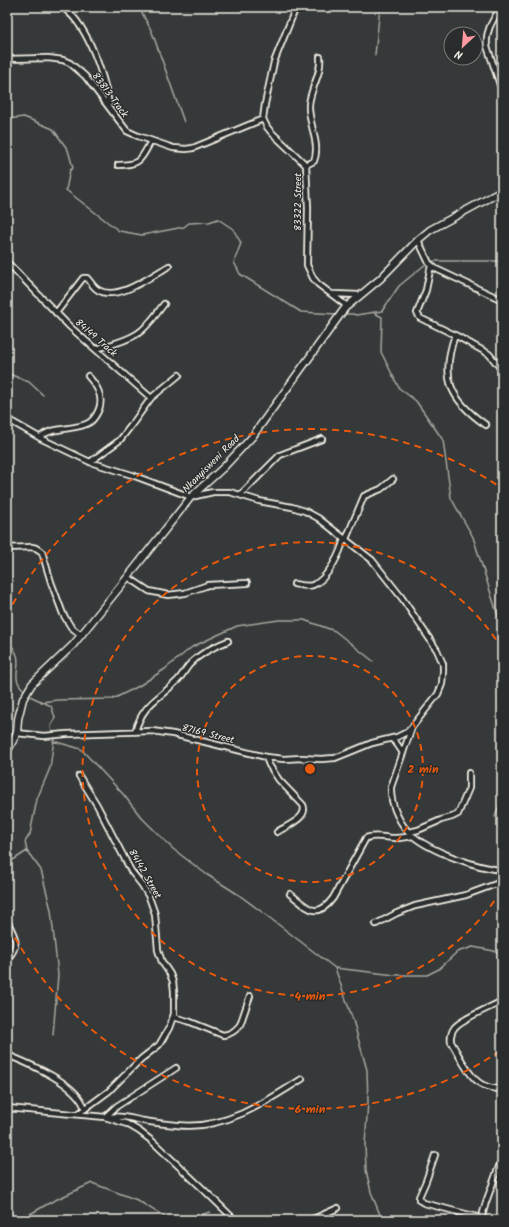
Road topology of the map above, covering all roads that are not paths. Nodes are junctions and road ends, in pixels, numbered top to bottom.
1 (296, 7) edge
2 (501, 7) edge
3 (66, 10) dead end
4 (320, 57) dead end
5 (7, 59) edge
6 (502, 91) edge
7 (109, 106) junction
8 (263, 119) junction
9 (151, 141) junction
10 (118, 165) dead end
11 (306, 165) junction
12 (502, 191) edge
13 (418, 240) junction
14 (7, 262) edge
15 (169, 266) dead end
16 (431, 266) junction
17 (332, 294) junction
18 (360, 295) junction
19 (502, 300) edge
20 (164, 304) dead end
21 (347, 306) junction
22 (56, 313) junction
23 (455, 335) junction
24 (96, 349) junction
25 (502, 370) edge
26 (179, 375) dead end
27 (88, 376) dead end
28 (150, 398) junction
29 (7, 419) edge
30 (486, 425) dead end
31 (40, 438) junction
32 (322, 440) dead end
33 (90, 462) junction
34 (394, 479) dead end
35 (240, 495) junction
36 (191, 497) junction
37 (345, 538) junction
38 (7, 548) edge
39 (128, 577) junction
40 (247, 583) dead end
41 (294, 584) dead end
42 (81, 635) junction
43 (228, 641) dead end
44 (412, 727) junction
45 (135, 732) junction
46 (16, 733) junction
47 (392, 739) junction
48 (7, 752) edge
49 (403, 753) junction
50 (266, 757) junction
51 (469, 773) dead end
52 (78, 776) dead end
53 (277, 832) dead end
54 (411, 834) junction
55 (502, 870) edge
56 (502, 877) edge
57 (290, 894) dead end
58 (7, 921) edge
59 (376, 924) dead end
60 (7, 959) edge
61 (250, 996) dead end
62 (502, 1001) edge
63 (173, 1017) junction
64 (10, 1056) dead end
65 (176, 1068) dead end
66 (302, 1079) dead end
67 (502, 1089) edge
68 (7, 1108) edge
69 (85, 1110) junction
70 (78, 1114) junction
71 (107, 1117) junction
72 (435, 1155) dead end
73 (502, 1158) edge
74 (338, 1208) dead end
75 (481, 1219) edge
76 (235, 1220) edge
77 (311, 1220) edge

1 - 8 street
2 - 6 street
3 - 7 street
4 - 11 street
5 - 7 street, 83813 Track
7 - 9 street, 83813 Track
8 - 9 street, 83813 Track
8 - 11 street, 83322 Street
9 - 10 street
11 - 17 street, 83322 Street
12 - 13 street, Nkanyisweni Road
13 - 16 street
13 - 18 street, Nkanyisweni Road
14 - 22 street, 84149 Track
15 - 22 street
16 - 19 street
16 - 23 street
17 - 18 street
17 - 21 street, 83322 Street
18 - 21 street, Nkanyisweni Road
20 - 24 street
21 - 36 street, Nkanyisweni Road
22 - 24 street, 84149 Track
23 - 25 street
23 - 30 street
24 - 28 street, 84149 Track
26 - 28 street
27 - 31 street
28 - 33 street
29 - 31 street
31 - 33 street
32 - 35 street
33 - 36 street
34 - 37 street
35 - 36 street
35 - 37 street
36 - 39 street, Nkanyisweni Road
37 - 41 street
37 - 44 street
38 - 42 street
39 - 40 street
39 - 42 street, Nkanyisweni Road
42 - 46 street, Nkanyisweni Road
43 - 45 street
44 - 47 street, 87169 Street
44 - 49 street
45 - 46 street, 87169 Street
45 - 50 street, 87169 Street
46 - 48 street, Nkanyisweni Road
47 - 49 street
47 - 50 street, 87169 Street
49 - 54 street
50 - 53 street
51 - 54 street
52 - 63 street, 84142 Street
54 - 55 street
54 - 57 street
56 - 59 street
58 - 60 street
61 - 63 street
62 - 67 street
63 - 69 street, 84142 Street
64 - 69 street
65 - 71 street
66 - 71 street
68 - 70 street
69 - 70 street, 84142 Street
70 - 71 street
71 - 76 street
72 - 75 street
73 - 75 street
74 - 77 street

